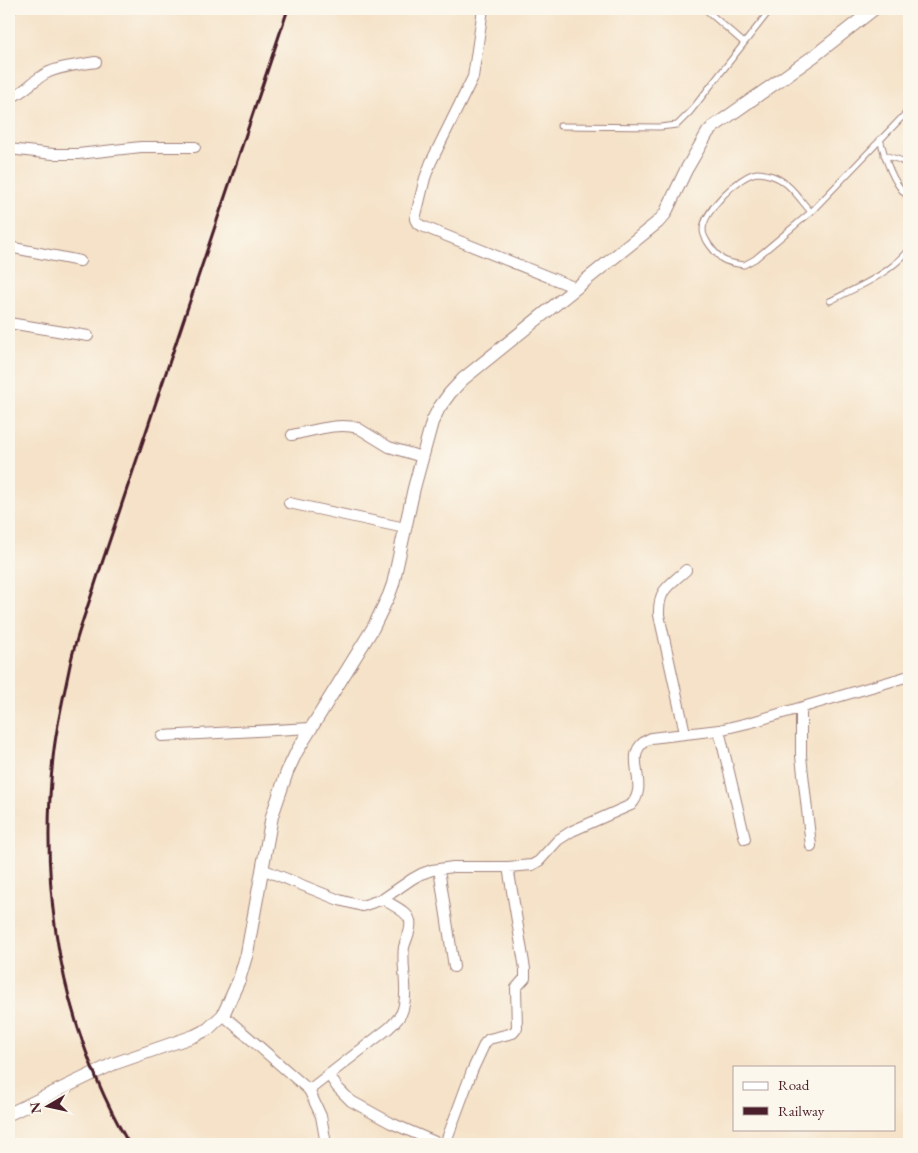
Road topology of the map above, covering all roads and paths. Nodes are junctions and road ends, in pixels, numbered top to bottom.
1 (12, 9) edge
2 (483, 9) edge
3 (704, 9) edge
4 (771, 9) edge
5 (874, 9) edge
6 (9, 12) edge
7 (744, 43) junction
8 (96, 62) dead end
9 (9, 98) edge
10 (909, 110) edge
11 (560, 126) dead end
12 (880, 139) junction
13 (195, 147) dead end
14 (9, 149) edge
15 (884, 155) junction
16 (909, 166) edge
17 (909, 198) edge
18 (811, 212) junction
19 (9, 248) edge
20 (909, 250) edge
21 (80, 261) dead end
22 (576, 288) junction
23 (830, 301) dead end
24 (9, 323) edge
25 (88, 336) dead end
26 (292, 435) dead end
27 (422, 457) junction
28 (289, 503) dead end
29 (405, 528) junction
30 (686, 570) dead end
31 (909, 676) edge
32 (801, 709) junction
33 (311, 728) junction
34 (719, 730) junction
35 (685, 733) junction
36 (162, 736) dead end
37 (745, 839) dead end
38 (811, 846) dead end
39 (508, 867) junction
40 (262, 869) junction
41 (439, 869) junction
42 (383, 899) junction
43 (454, 968) dead end
44 (223, 1015) junction
45 (329, 1075) junction
46 (309, 1090) junction
47 (9, 1114) edge
48 (326, 1144) edge
49 (440, 1144) edge
50 (445, 1144) edge

1 - 6 street
2 - 22 street
3 - 7 lane
4 - 7 lane
5 - 22 street
7 - 11 lane
8 - 9 street
10 - 12 lane
12 - 15 lane
12 - 18 lane
13 - 14 street
15 - 16 lane
15 - 17 lane
18 - 18 lane
19 - 21 street
20 - 23 lane
22 - 27 street
24 - 25 street
26 - 27 street
27 - 29 street
28 - 29 street
29 - 33 street
30 - 35 street
31 - 32 street
32 - 34 street
32 - 38 street
33 - 36 street
33 - 40 street
34 - 35 street
34 - 37 street
35 - 39 street
39 - 41 street
39 - 50 street
40 - 42 street
40 - 44 street
41 - 42 street
41 - 43 street
42 - 45 street
44 - 46 street
44 - 47 street
45 - 46 street
45 - 49 street
46 - 48 street

